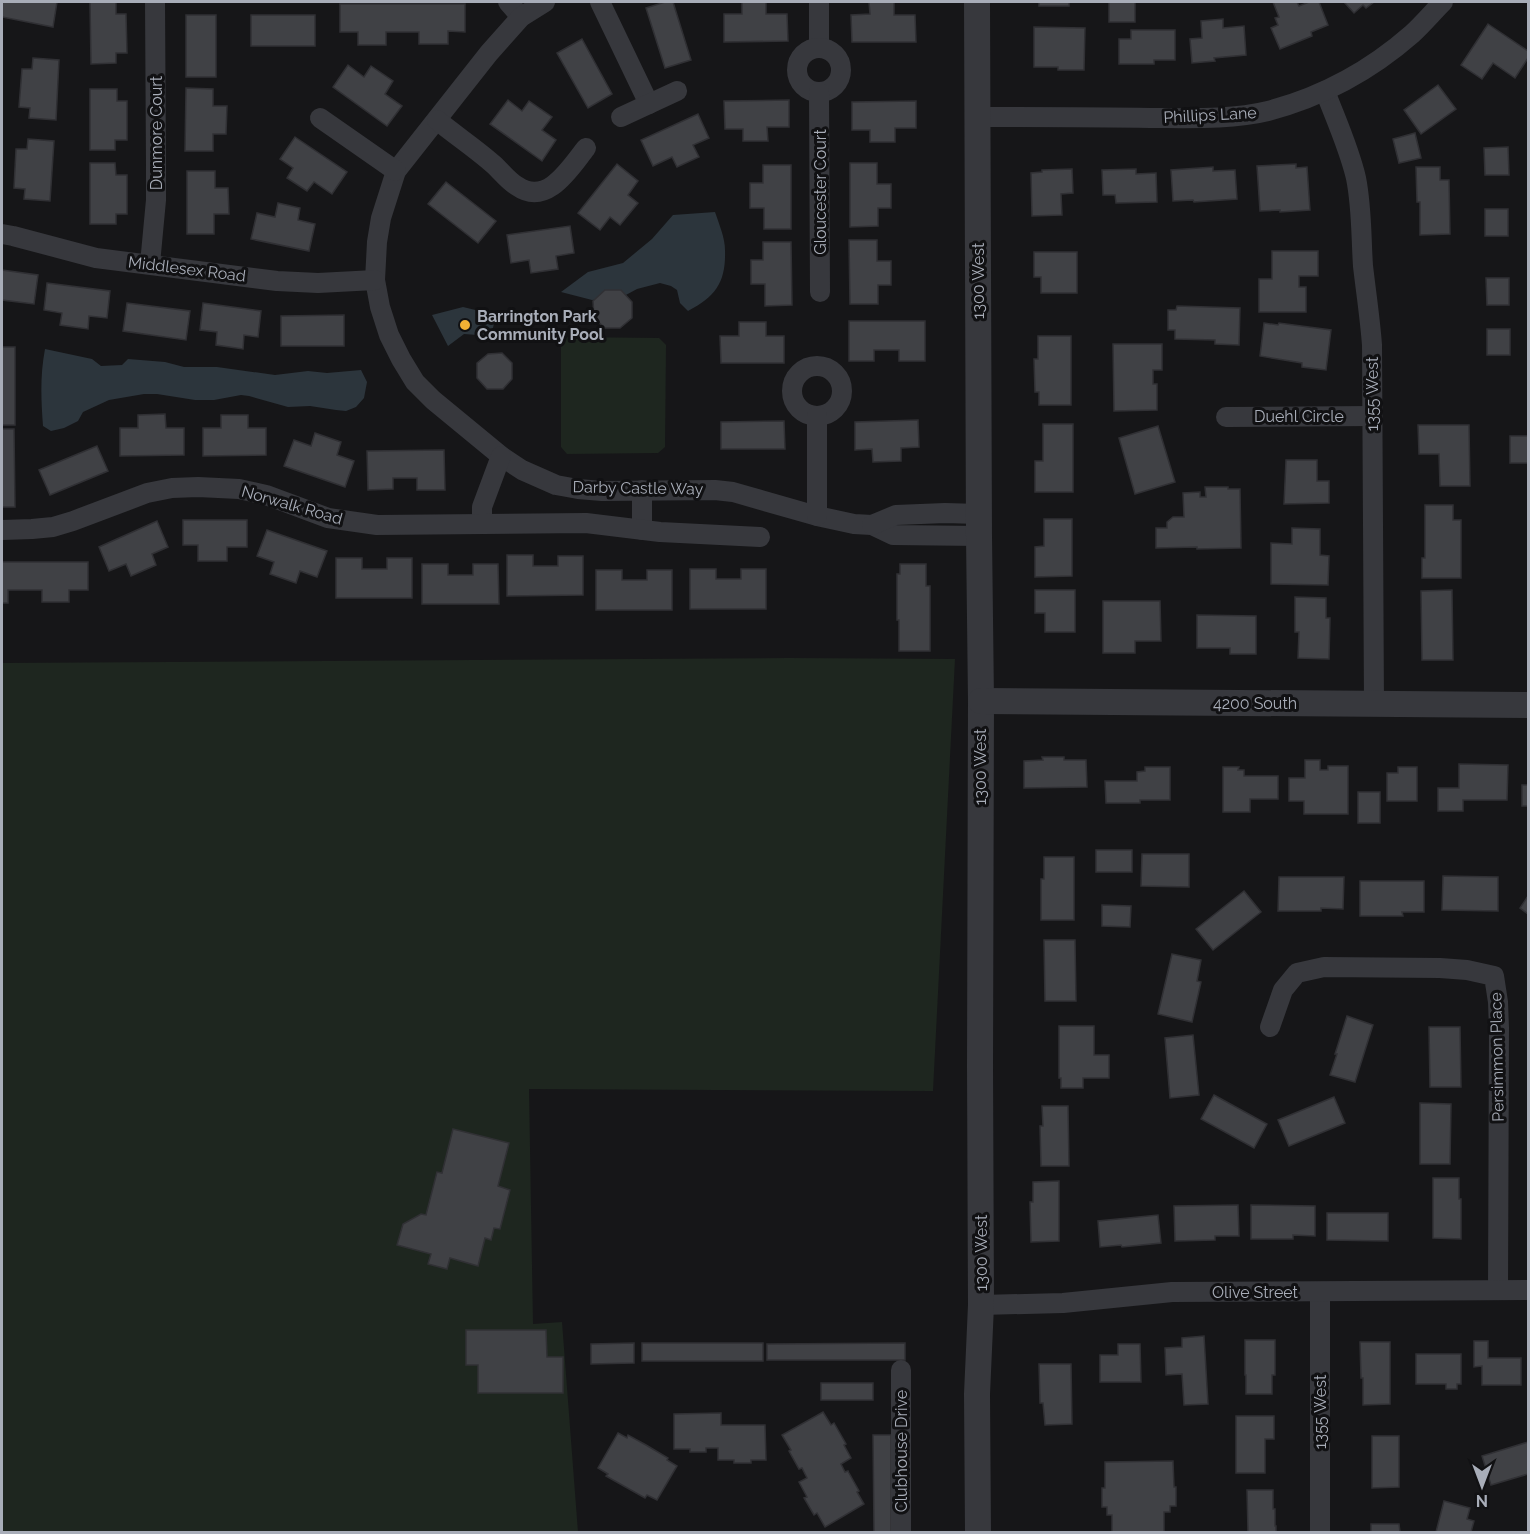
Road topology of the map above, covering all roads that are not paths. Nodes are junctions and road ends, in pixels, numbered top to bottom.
1 (155, 2) edge
2 (508, 2) edge
3 (545, 2) edge
4 (600, 2) edge
5 (819, 2) edge
6 (977, 2) edge
7 (1443, 2) edge
8 (521, 17) junction
9 (819, 48) junction
10 (677, 91) dead end
11 (1325, 91) junction
12 (819, 92) junction
13 (649, 104) junction
14 (621, 117) dead end
15 (977, 117) junction
16 (320, 118) dead end
17 (437, 120) junction
18 (586, 148) dead end
19 (396, 171) junction
20 (2, 234) edge
21 (150, 264) junction
22 (375, 280) junction
23 (820, 292) dead end
24 (817, 416) dead end
25 (1372, 416) junction
26 (1226, 417) dead end
27 (501, 456) junction
28 (642, 490) junction
29 (817, 516) junction
30 (482, 524) junction
31 (979, 525) junction
32 (2, 530) edge
33 (642, 530) junction
34 (760, 537) dead end
35 (981, 701) junction
36 (1374, 704) junction
37 (1528, 705) edge
38 (1270, 1027) dead end
39 (1498, 1290) junction
40 (1528, 1290) edge
41 (1320, 1292) junction
42 (981, 1305) junction
43 (901, 1370) dead end
44 (901, 1533) edge
45 (978, 1533) edge
46 (1320, 1533) edge

1 - 21 street, Dunmore Court
2 - 8 street
3 - 8 street, Darby Castle Way
4 - 13 street
5 - 9 street
6 - 15 street, 1300 West
7 - 11 street, Phillips Lane
8 - 17 street, Darby Castle Way
9 - 12 street
9 - 12 street
10 - 13 street
11 - 15 street, Phillips Lane
11 - 25 street, 1355 West
12 - 23 street, Gloucester Court
13 - 14 street
15 - 31 street, 1300 West
16 - 19 street
17 - 18 street
17 - 19 street, Darby Castle Way
19 - 22 street, Darby Castle Way
20 - 21 street, Middlesex Road
21 - 22 street, Middlesex Road
22 - 27 street, Darby Castle Way
24 - 29 street
25 - 26 street, Duehl Circle
25 - 36 street, 1355 West
27 - 28 street, Darby Castle Way
27 - 30 street
28 - 29 street, Darby Castle Way
28 - 33 street
29 - 31 street, Darby Castle Way
30 - 32 street, Norwalk Road
30 - 33 street, Norwalk Road
31 - 35 street, 1300 West
33 - 34 street, Norwalk Road
35 - 36 street, 4200 South
35 - 42 street, 1300 West
36 - 37 street, 4200 South
38 - 39 street, Persimmon Place
39 - 40 street, Olive Street
39 - 41 street, Olive Street
41 - 42 street, Olive Street
41 - 46 street, 1355 West
42 - 45 street, 1300 West
43 - 44 street, Clubhouse Drive

